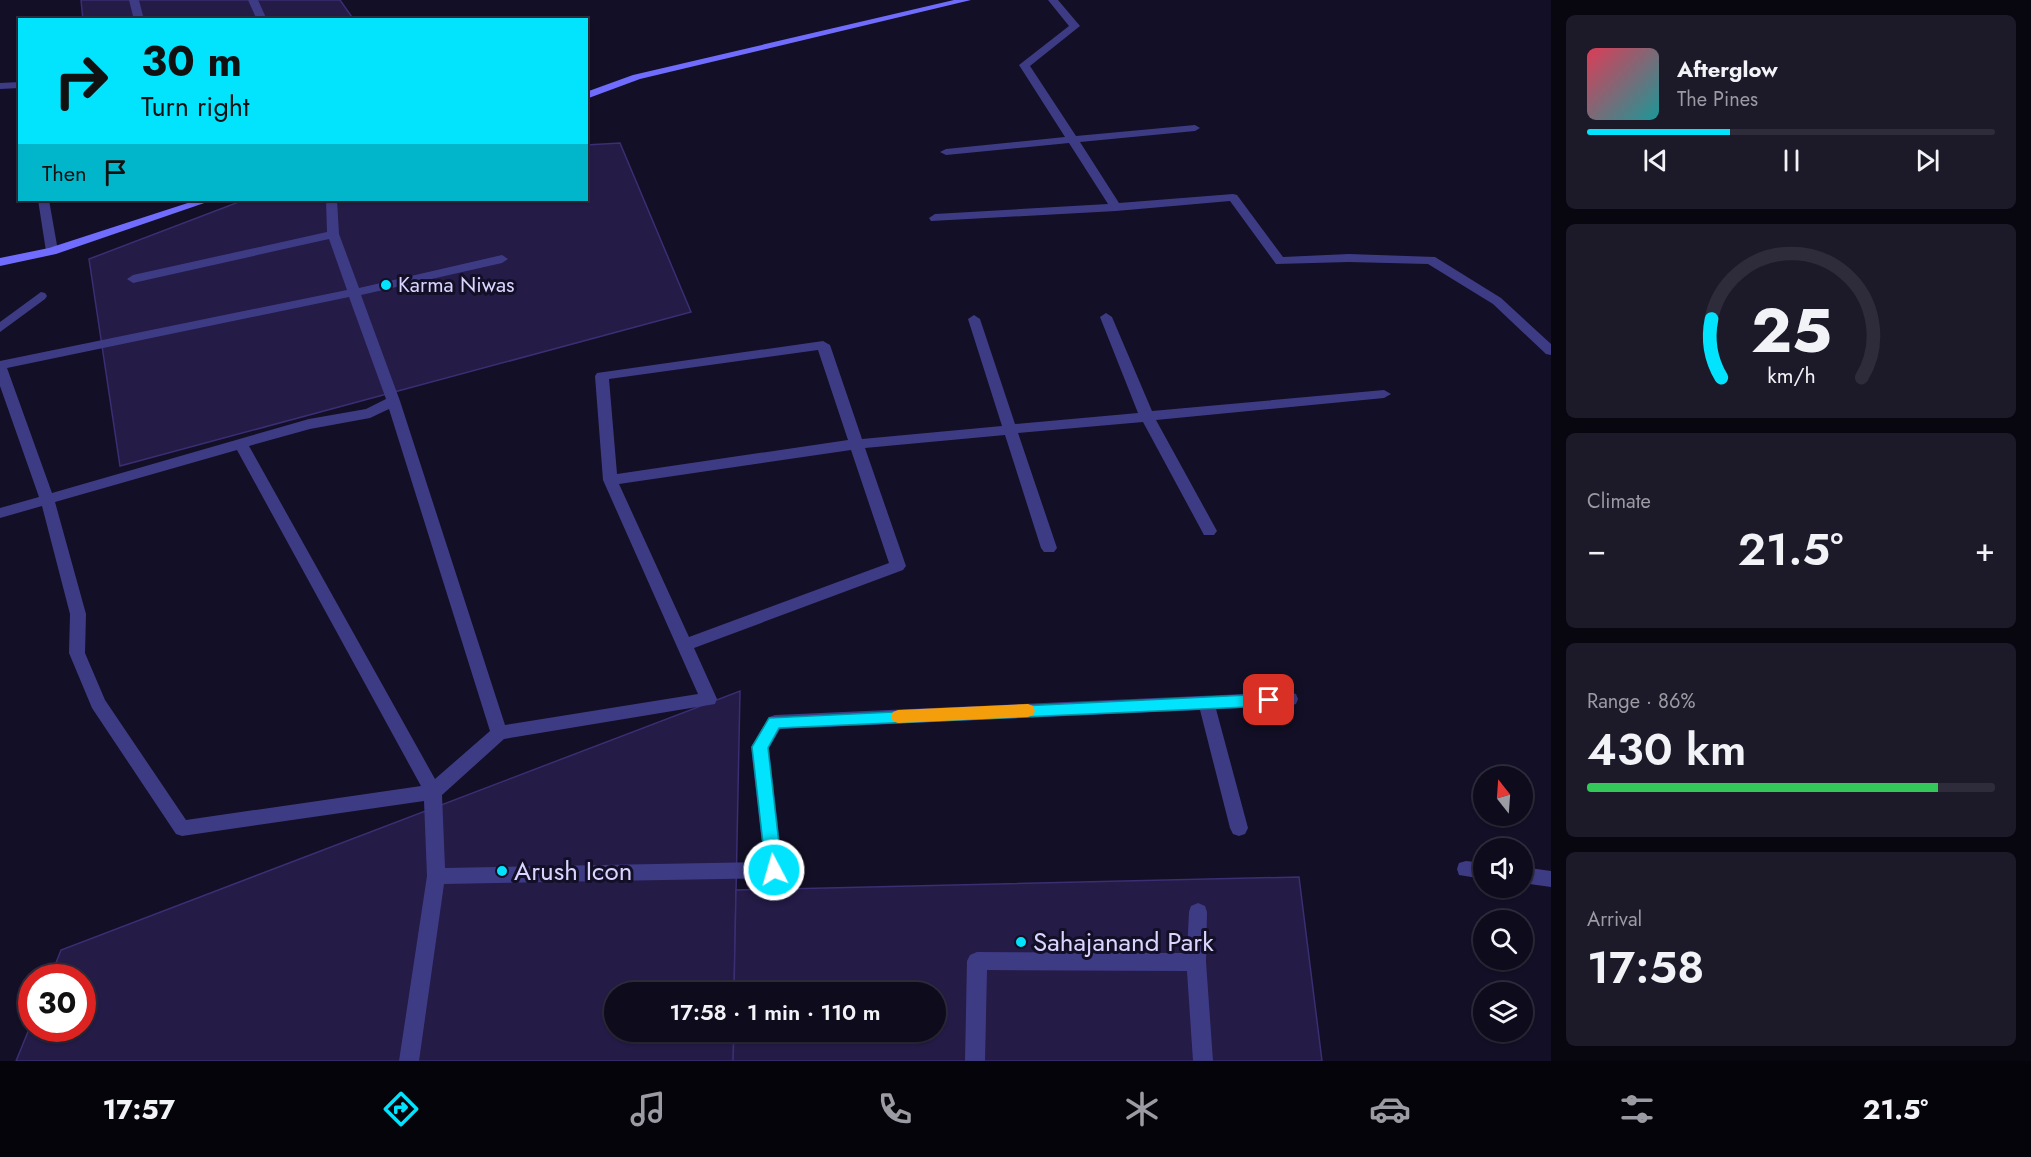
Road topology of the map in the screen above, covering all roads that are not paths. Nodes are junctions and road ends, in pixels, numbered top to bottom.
1 (134, 0) edge
2 (253, 0) edge
3 (966, 0) edge
4 (1053, 0) edge
5 (138, 18) edge
6 (261, 18) edge
7 (18, 85) edge
8 (0, 86) edge
9 (588, 95) edge
10 (1195, 128) dead end
11 (1072, 140) junction
12 (946, 152) dead end
13 (43, 201) edge
14 (204, 201) edge
15 (331, 201) edge
16 (1116, 207) junction
17 (935, 218) dead end
18 (333, 234) junction
19 (52, 251) junction
20 (502, 259) dead end
21 (0, 262) edge
22 (133, 279) dead end
23 (356, 292) junction
24 (41, 296) dead end
25 (1106, 317) dead end
26 (975, 319) dead end
27 (0, 328) edge
28 (1551, 351) edge
29 (0, 366) edge
30 (1384, 394) dead end
31 (393, 401) junction
32 (1147, 417) junction
33 (1012, 429) junction
34 (241, 444) junction
35 (857, 444) junction
36 (610, 480) junction
37 (47, 499) junction
38 (0, 513) edge
39 (1209, 531) dead end
40 (1049, 548) dead end
41 (684, 645) junction
42 (1290, 699) dead end
43 (1206, 702) junction
44 (499, 733) junction
45 (433, 792) junction
46 (1239, 828) dead end
47 (436, 876) junction
48 (1533, 877) edge
49 (1551, 879) edge
50 (1198, 912) dead end
51 (1196, 962) junction
52 (409, 1061) edge
53 (975, 1061) edge
54 (1203, 1061) edge

1 - 5 street
2 - 6 street
3 - 9 street
4 - 11 street
7 - 8 street
10 - 11 street
11 - 12 street
11 - 16 street
13 - 19 street
14 - 19 street
15 - 18 street
16 - 17 street
16 - 28 street
18 - 22 street
18 - 23 street
19 - 21 street
20 - 23 street
23 - 29 street
23 - 31 street
24 - 27 street
25 - 32 street
26 - 33 street
29 - 37 street
30 - 32 street
31 - 34 street
31 - 44 street
32 - 33 street
32 - 39 street
33 - 35 street
33 - 40 street
34 - 37 street
34 - 45 street
35 - 36 street
35 - 36 street
35 - 41 street
36 - 41 street
37 - 38 street
37 - 45 street
41 - 44 street
42 - 43 street
43 - 46 street
43 - 47 street
44 - 45 street
45 - 47 street
47 - 52 street
48 - 49 street
50 - 51 street
51 - 53 street
51 - 54 street

